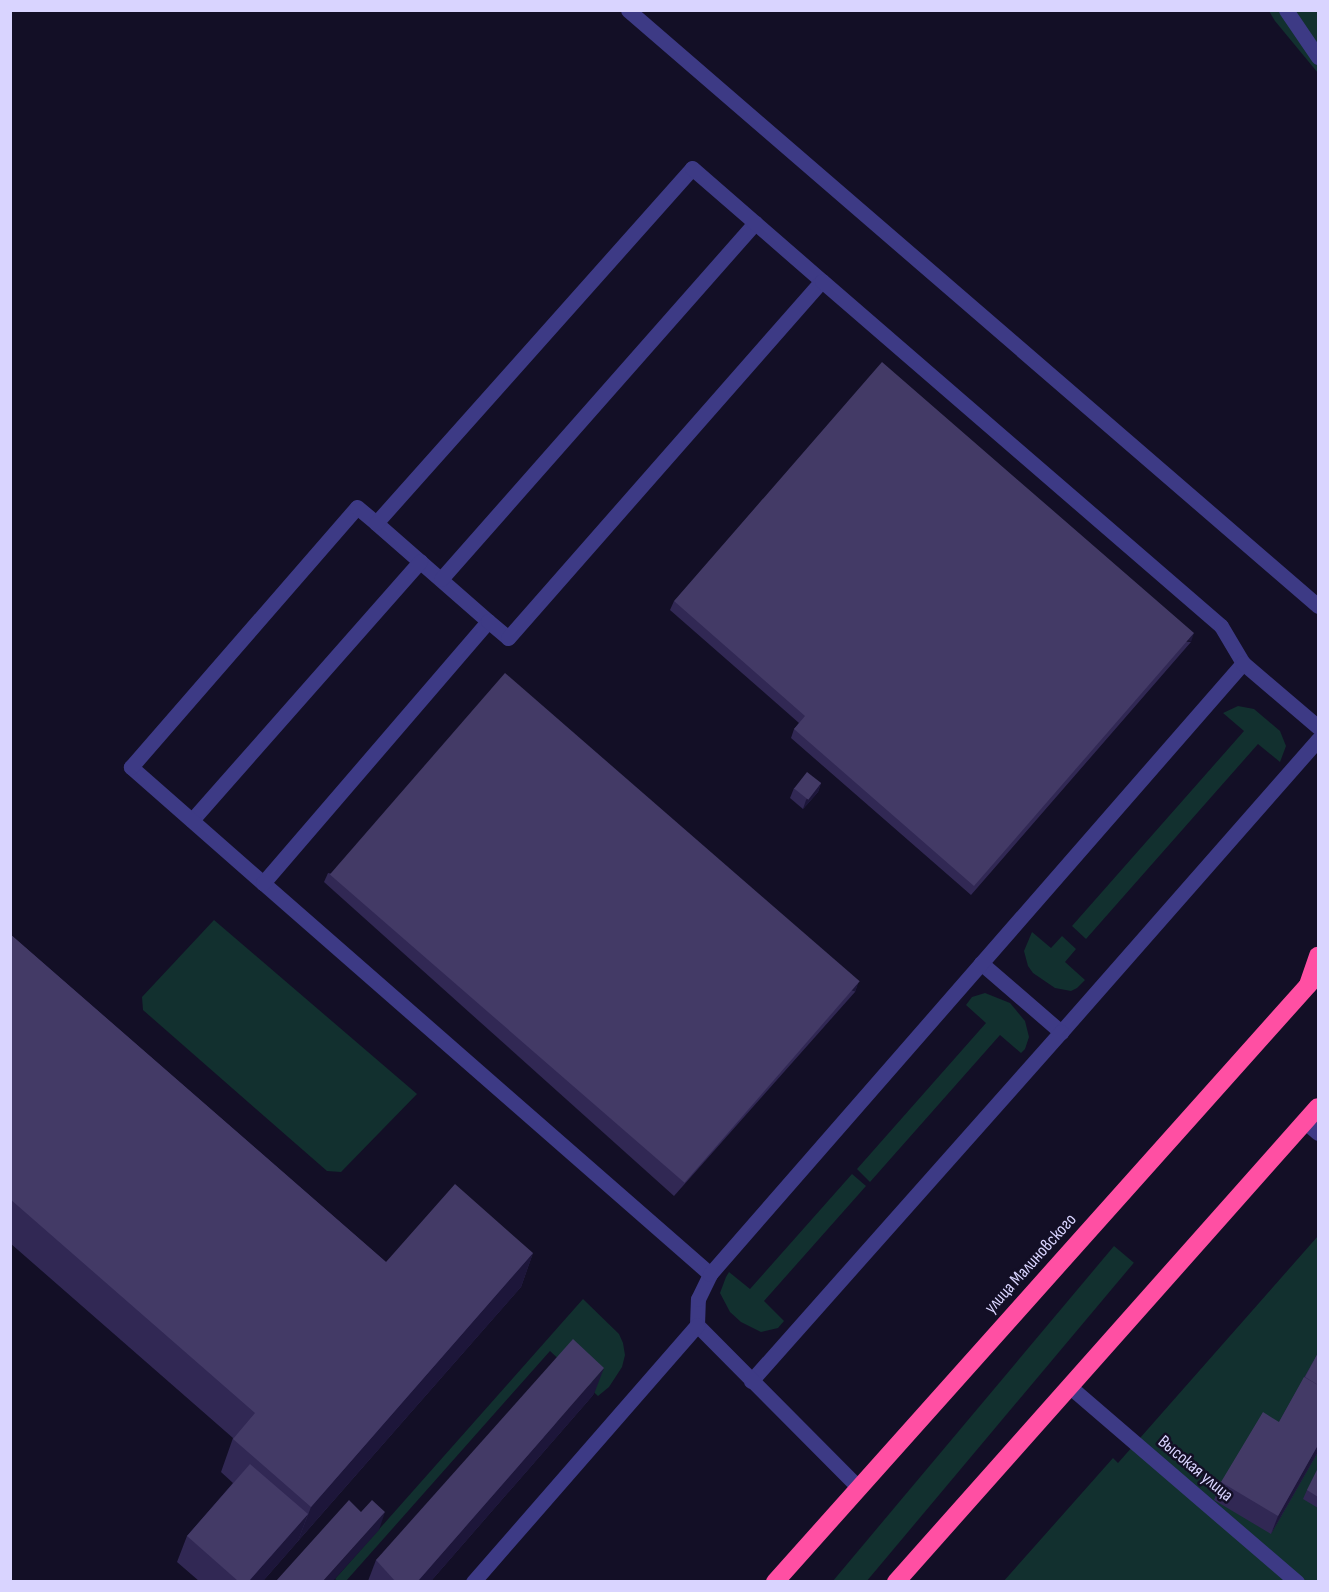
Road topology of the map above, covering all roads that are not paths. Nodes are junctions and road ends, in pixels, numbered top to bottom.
1 (628, 10) edge
2 (1286, 10) edge
3 (1318, 57) edge
4 (755, 223) junction
5 (822, 281) junction
6 (376, 523) junction
7 (420, 561) junction
8 (441, 579) junction
9 (1318, 606) edge
10 (488, 621) junction
11 (1243, 663) junction
12 (1318, 728) edge
13 (1318, 739) edge
14 (192, 820) junction
15 (263, 883) junction
16 (1318, 956) edge
17 (981, 963) junction
18 (1313, 981) edge
19 (1061, 1032) junction
20 (1318, 1107) edge
21 (1312, 1127) edge
22 (710, 1274) junction
23 (697, 1325) junction
24 (752, 1381) junction
25 (1069, 1386) junction
26 (858, 1487) junction
27 (473, 1581) edge
28 (775, 1581) edge
29 (896, 1581) edge
30 (1297, 1581) edge

1 - 9 street
2 - 3 street
4 - 5 street
4 - 6 street
4 - 8 street
5 - 10 street
5 - 11 street
6 - 7 street
6 - 14 street
7 - 8 street
7 - 14 street
8 - 10 street
10 - 15 street
11 - 12 street
11 - 17 street
13 - 19 street
14 - 15 street
15 - 22 street
16 - 18 highway
17 - 19 street
17 - 22 street
18 - 26 highway, улица Малиновского
19 - 24 street
20 - 21 highway
21 - 25 highway
22 - 23 street
23 - 24 street
23 - 27 street
24 - 26 street
25 - 29 highway
25 - 30 street, Высокая улица
26 - 28 highway, улица Малиновского

